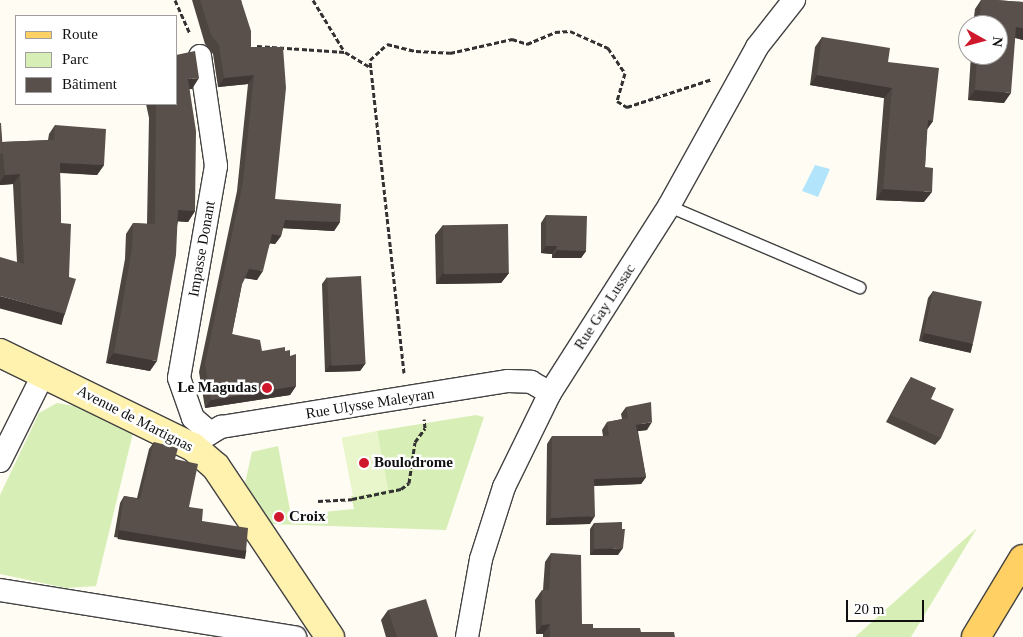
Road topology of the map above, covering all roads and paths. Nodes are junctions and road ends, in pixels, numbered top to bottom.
1 (176, 0) edge
2 (313, 0) edge
3 (794, 0) edge
4 (257, 46) edge
5 (345, 52) junction
6 (200, 56) joint
7 (371, 67) junction
8 (742, 75) junction
9 (669, 206) junction
10 (859, 287) dead end
11 (0, 353) edge
12 (44, 373) junction
13 (550, 393) junction
14 (414, 398) junction
15 (202, 440) junction
16 (0, 461) edge
17 (318, 501) dead end
18 (1023, 559) edge
19 (0, 590) edge
20 (294, 637) edge
21 (330, 637) edge
22 (467, 637) edge
23 (976, 637) edge

1 - 6 path
2 - 5 path
3 - 8 street, Rue Gay Lussac
4 - 5 path
5 - 7 path
6 - 15 street, Impasse Donant
7 - 8 path
7 - 14 path
8 - 9 street, Rue Gay Lussac
9 - 10 lane
9 - 13 street, Rue Gay Lussac
11 - 12 street, Avenue de Martignas
12 - 15 street, Avenue de Martignas
12 - 16 street
13 - 14 street, Rue Ulysse Maleyran
13 - 22 street, Rue Gay Lussac
14 - 15 street, Rue Ulysse Maleyran
14 - 17 path
15 - 21 street, Avenue de Martignas
18 - 23 main road
19 - 20 street

